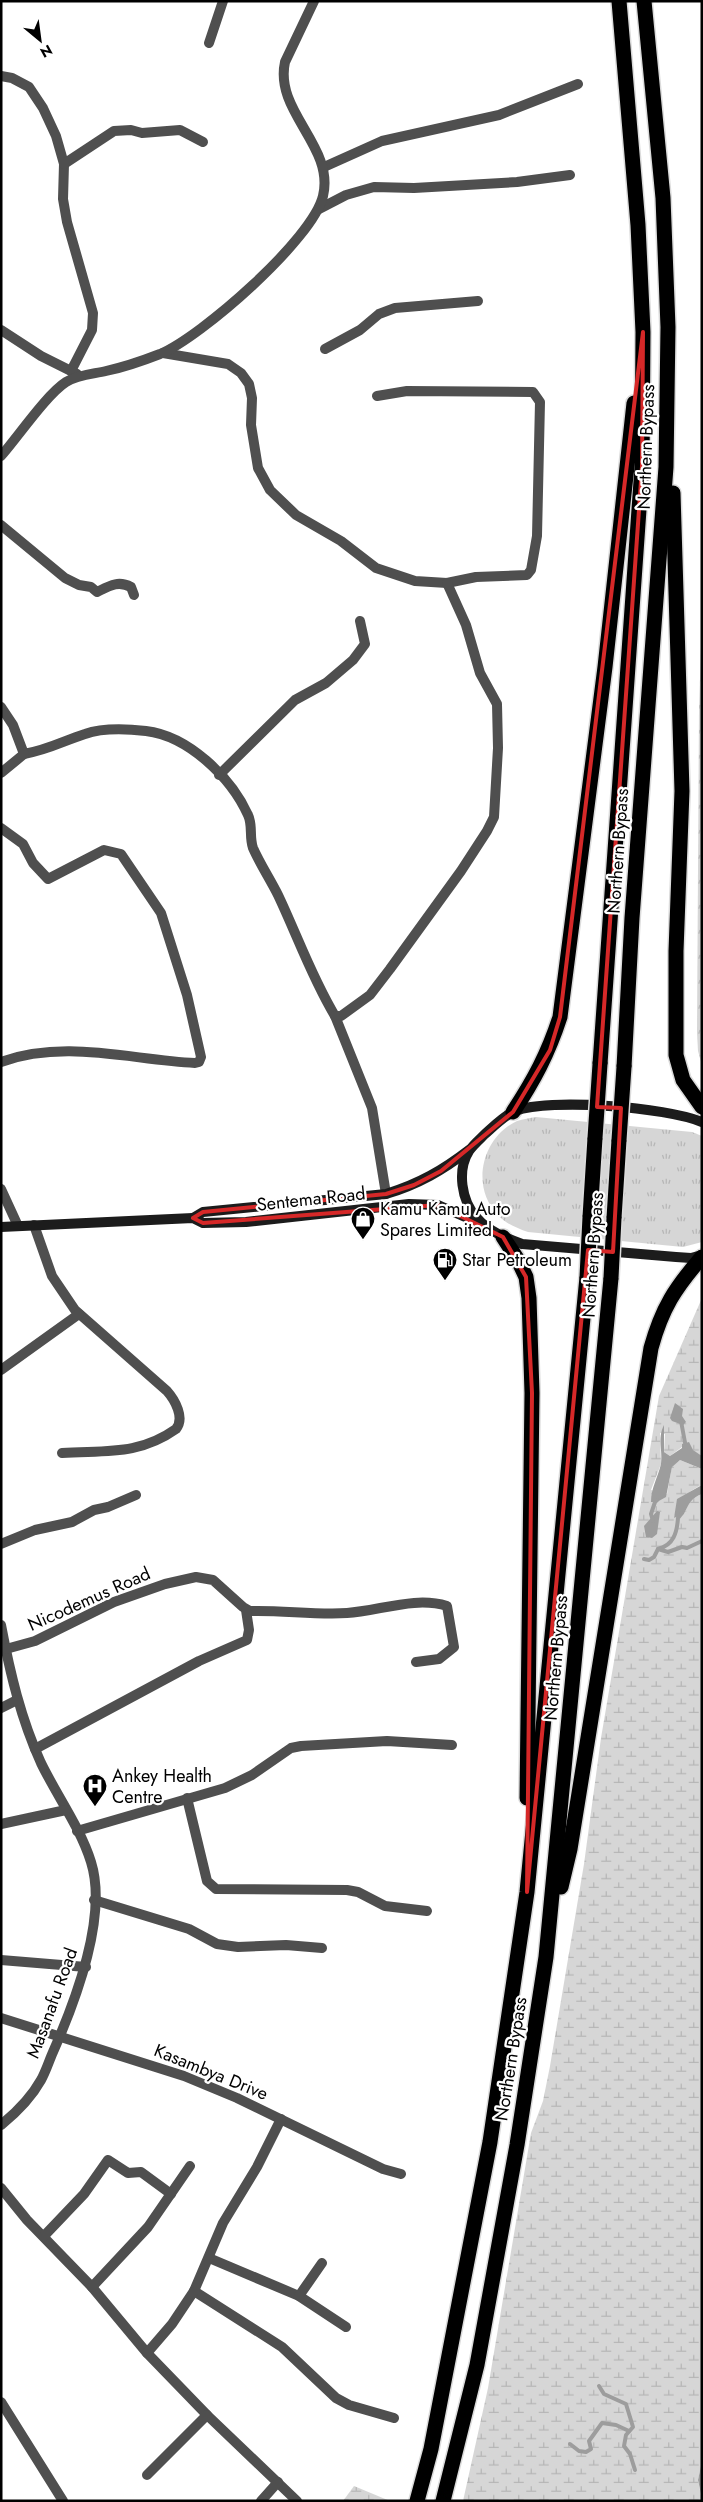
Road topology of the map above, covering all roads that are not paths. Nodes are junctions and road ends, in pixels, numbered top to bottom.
1 (223, 1) edge
2 (314, 1) edge
3 (619, 1) edge
4 (644, 1) edge
5 (209, 43) dead end
6 (1, 76) edge
7 (578, 84) dead end
8 (203, 142) dead end
9 (64, 164) junction
10 (324, 167) junction
11 (570, 175) dead end
12 (319, 209) junction
13 (478, 302) dead end
14 (668, 327) junction
15 (1, 330) edge
16 (643, 332) junction
17 (324, 349) dead end
18 (163, 353) junction
19 (71, 371) junction
20 (82, 376) junction
21 (377, 396) dead end
22 (1, 456) edge
23 (1, 525) edge
24 (447, 583) junction
25 (134, 595) dead end
26 (360, 621) dead end
27 (1, 707) edge
28 (24, 754) junction
29 (1, 773) edge
30 (219, 775) junction
31 (1, 828) edge
32 (335, 1016) junction
33 (1, 1062) edge
34 (702, 1107) edge
35 (513, 1112) junction
36 (702, 1122) edge
37 (470, 1150) junction
38 (1, 1189) edge
39 (386, 1194) junction
40 (193, 1218) junction
41 (34, 1225) junction
42 (18, 1226) junction
43 (1, 1227) edge
44 (489, 1228) junction
45 (503, 1237) junction
46 (702, 1256) edge
47 (79, 1314) junction
48 (1, 1370) edge
49 (62, 1453) dead end
50 (136, 1495) dead end
51 (1, 1544) edge
52 (246, 1610) junction
53 (2, 1629) edge
54 (6, 1649) junction
55 (416, 1662) dead end
56 (18, 1700) junction
57 (1, 1708) edge
58 (452, 1745) dead end
59 (35, 1750) junction
60 (187, 1798) junction
61 (66, 1810) junction
62 (1, 1824) edge
63 (77, 1831) junction
64 (526, 1892) junction
65 (94, 1900) junction
66 (427, 1912) dead end
67 (322, 1948) dead end
68 (546, 1956) junction
69 (1, 1960) edge
70 (86, 1967) junction
71 (1, 2018) edge
72 (60, 2036) junction
73 (281, 2119) junction
74 (1, 2125) edge
75 (190, 2166) dead end
76 (400, 2174) dead end
77 (1, 2188) edge
78 (171, 2194) junction
79 (44, 2236) junction
80 (209, 2258) junction
81 (322, 2264) dead end
82 (92, 2287) junction
83 (194, 2291) junction
84 (299, 2296) junction
85 (346, 2327) dead end
86 (147, 2353) junction
87 (1, 2402) edge
88 (207, 2415) junction
89 (394, 2418) dead end
90 (147, 2475) dead end
91 (278, 2482) junction
92 (63, 2501) edge
93 (262, 2501) edge
94 (296, 2501) edge
95 (417, 2501) edge
96 (443, 2501) edge

1 - 5 street
2 - 10 street
3 - 16 highway, Northern Bypass
4 - 14 highway, Northern Bypass
6 - 9 street
7 - 10 street
8 - 9 street
9 - 19 street
10 - 12 street
11 - 12 street
12 - 18 street
13 - 17 street
14 - 34 highway
14 - 68 highway, Northern Bypass, bridge
15 - 19 street
16 - 35 highway
16 - 64 highway, Northern Bypass, bridge
18 - 20 street
18 - 24 street
19 - 20 street
20 - 22 street
21 - 24 street
23 - 25 street
24 - 32 street
26 - 30 street
27 - 28 street
28 - 29 street
28 - 30 street
30 - 32 street
31 - 33 street
32 - 39 street
35 - 36 main road
35 - 37 main road
37 - 39 main road, Sentema Road
37 - 44 main road
38 - 42 street
39 - 40 main road, Sentema Road
40 - 41 main road, Sentema Road
40 - 44 main road, Sentema Road
41 - 42 main road, Sentema Road
41 - 47 street
42 - 43 main road, Sentema Road
44 - 45 main road
45 - 46 main road
45 - 64 highway
46 - 68 highway
47 - 48 street
47 - 49 street
50 - 51 street
52 - 54 street, Nicodemus Road
52 - 55 street
52 - 59 street
53 - 54 street, Masanafu Road
54 - 56 street, Masanafu Road
56 - 57 street
56 - 59 street, Masanafu Road
58 - 60 street
59 - 61 street, Masanafu Road
60 - 63 street
60 - 66 street
61 - 62 street
61 - 63 street, Masanafu Road
63 - 65 street, Masanafu Road
64 - 95 highway, Northern Bypass
65 - 67 street
65 - 70 street, Masanafu Road
68 - 96 highway, Northern Bypass
69 - 70 street
70 - 72 street, Masanafu Road
71 - 72 street, Kasambya Drive
72 - 73 street, Kasambya Drive
72 - 74 street, Masanafu Road
73 - 76 street, Kasambya Drive
73 - 80 street
75 - 78 street
77 - 79 street
78 - 79 street
78 - 82 street
79 - 82 street
80 - 83 street
80 - 84 street
81 - 84 street
82 - 86 street
83 - 86 street
83 - 89 street
84 - 85 street
86 - 88 street
87 - 92 street
88 - 90 street
88 - 91 street
91 - 93 street
91 - 94 street

